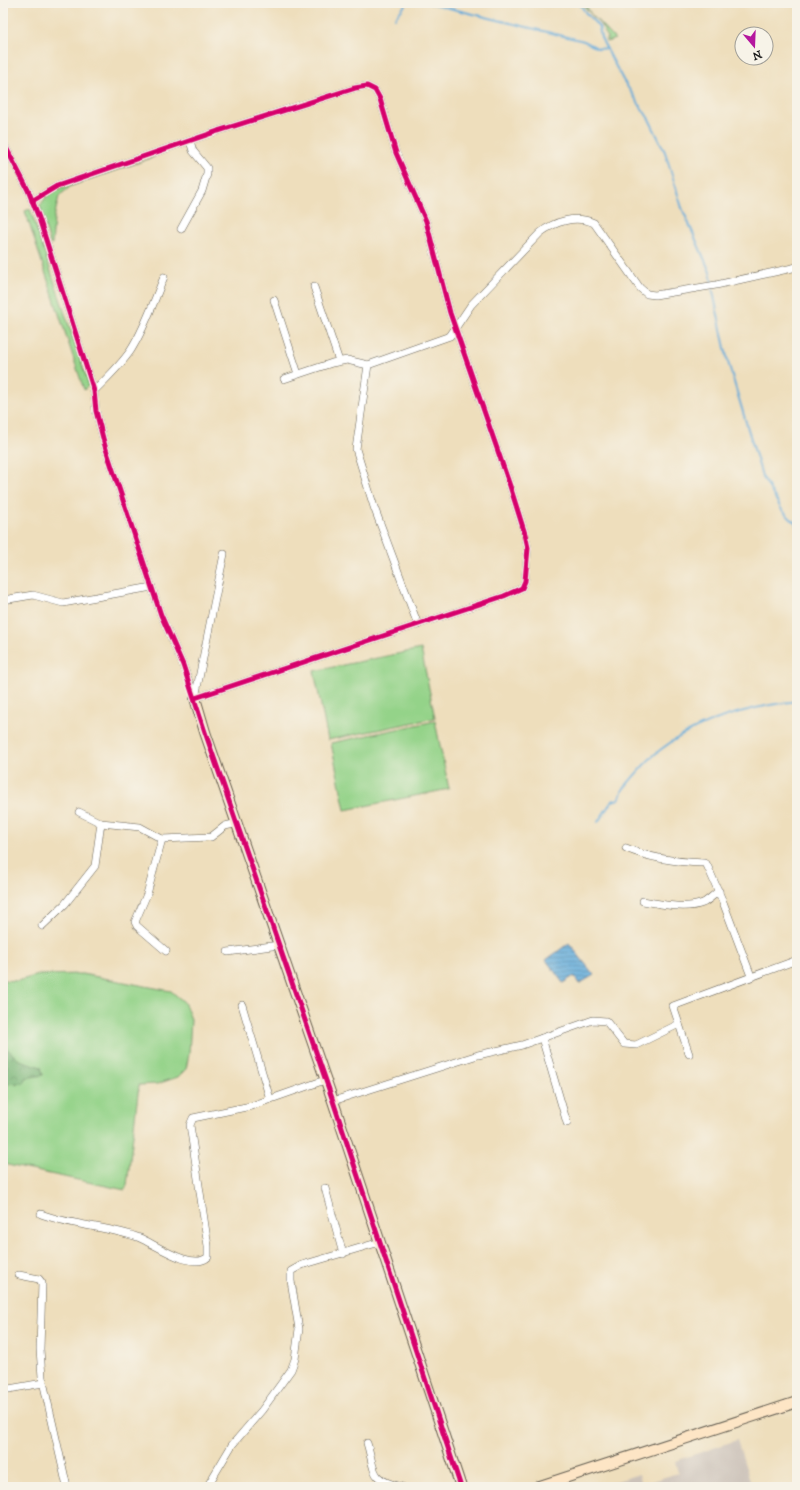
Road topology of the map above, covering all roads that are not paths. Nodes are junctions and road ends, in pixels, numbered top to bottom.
1 (190, 141) junction
2 (3, 142) edge
3 (32, 201) junction
4 (181, 229) dead end
5 (797, 266) edge
6 (164, 277) dead end
7 (314, 287) dead end
8 (274, 300) dead end
9 (456, 329) junction
10 (339, 361) junction
11 (368, 365) junction
12 (298, 374) junction
13 (284, 379) dead end
14 (94, 391) junction
15 (224, 554) dead end
16 (152, 588) junction
17 (3, 600) edge
18 (418, 625) junction
19 (195, 698) junction
20 (79, 812) dead end
21 (238, 822) junction
22 (101, 823) junction
23 (162, 839) junction
24 (626, 848) dead end
25 (719, 891) junction
26 (644, 901) dead end
27 (42, 926) dead end
28 (279, 944) junction
29 (166, 951) dead end
30 (228, 952) dead end
31 (797, 960) edge
32 (751, 976) junction
33 (242, 1005) dead end
34 (679, 1024) junction
35 (542, 1038) junction
36 (689, 1054) dead end
37 (325, 1080) junction
38 (270, 1099) junction
39 (333, 1101) junction
40 (567, 1123) dead end
41 (324, 1188) dead end
42 (41, 1214) dead end
43 (380, 1242) junction
44 (343, 1254) junction
45 (19, 1275) dead end
46 (43, 1383) junction
47 (3, 1390) edge
48 (797, 1402) edge
49 (367, 1443) dead end
50 (68, 1487) edge
51 (207, 1487) edge
52 (402, 1487) edge
53 (461, 1487) edge
54 (537, 1487) edge

1 - 3 street
1 - 4 street
1 - 9 street
2 - 3 street
3 - 14 street
5 - 9 street
6 - 14 street
7 - 10 street
8 - 12 street
9 - 11 street
9 - 18 street
10 - 11 street
10 - 12 street
11 - 18 street
12 - 13 street
14 - 16 street
15 - 19 street
16 - 17 street
16 - 19 street
18 - 19 street
19 - 21 street
20 - 22 street
21 - 23 street
21 - 28 street
22 - 23 street
22 - 27 street
23 - 29 street
24 - 25 street
25 - 26 street
25 - 32 street
28 - 30 street
28 - 37 street
31 - 32 street
32 - 34 street
33 - 38 street
34 - 35 street
34 - 36 street
35 - 39 street
35 - 40 street
37 - 38 street
37 - 39 street
38 - 42 street
39 - 43 street
41 - 44 street
43 - 44 street
43 - 53 street
44 - 51 street
45 - 46 street
46 - 47 street
46 - 50 street
48 - 54 street
49 - 52 street

